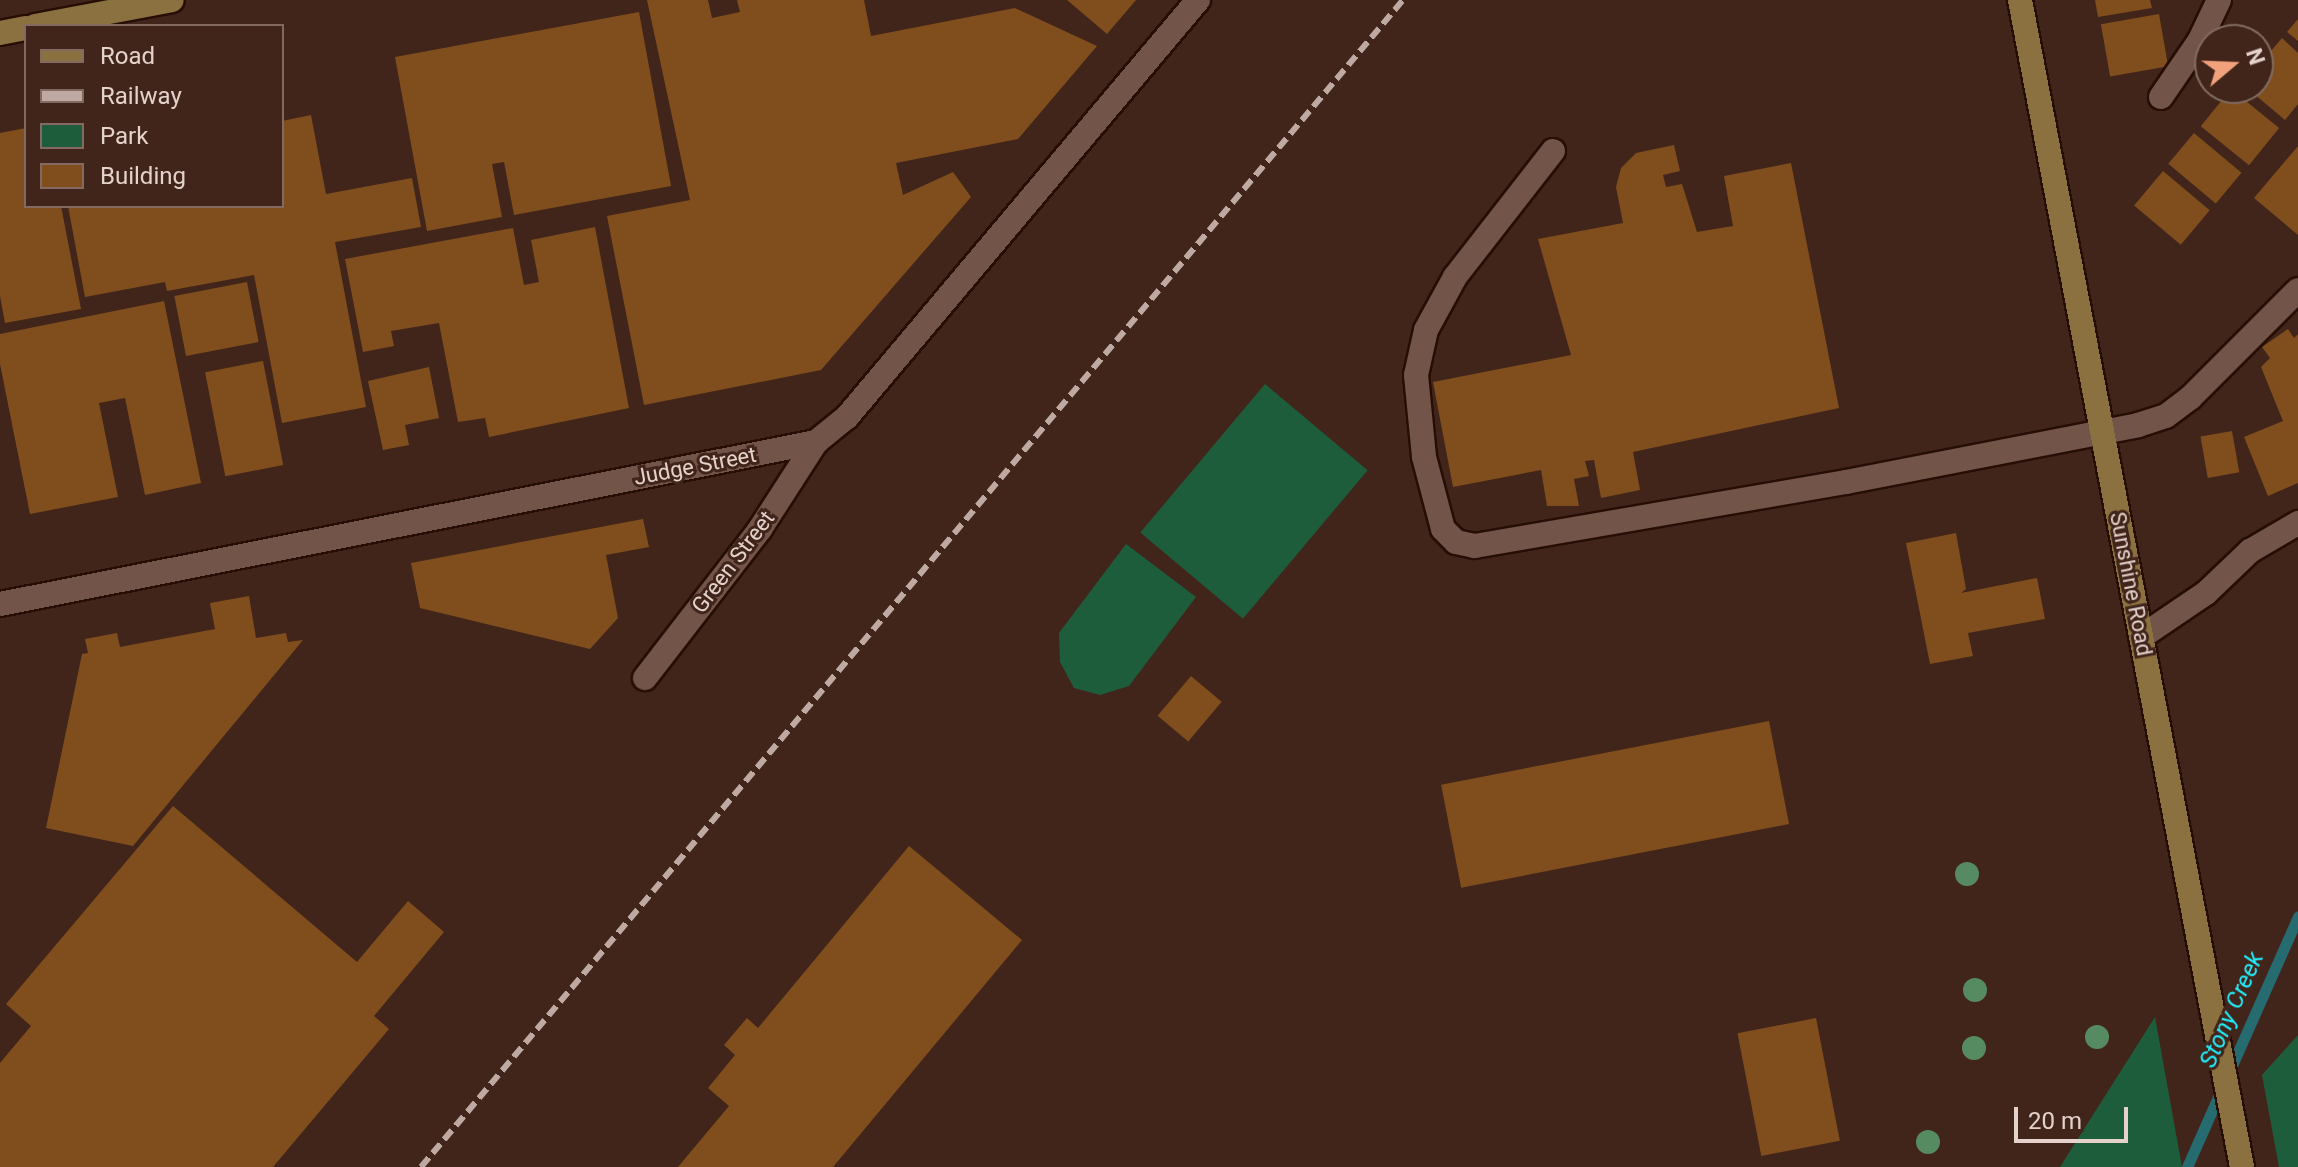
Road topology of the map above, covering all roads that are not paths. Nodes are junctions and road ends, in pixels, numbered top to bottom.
1 (172, 0) edge
2 (1198, 0) edge
3 (2219, 0) edge
4 (2018, 1) edge
5 (46, 24) edge
6 (24, 28) edge
7 (0, 33) edge
8 (2161, 97) dead end
9 (1553, 151) dead end
10 (2298, 290) edge
11 (2103, 433) junction
12 (816, 442) junction
13 (2298, 523) edge
14 (0, 604) edge
15 (2141, 637) junction
16 (645, 678) dead end
17 (2242, 1167) edge

1 - 5 main road
2 - 12 street, Judge Street
3 - 8 street
4 - 11 main road, Sunshine Road
6 - 7 main road
9 - 11 street
10 - 11 street
11 - 15 main road, Sunshine Road
12 - 14 street, Judge Street
12 - 16 street, Green Street
13 - 15 street
15 - 17 main road, Sunshine Road

